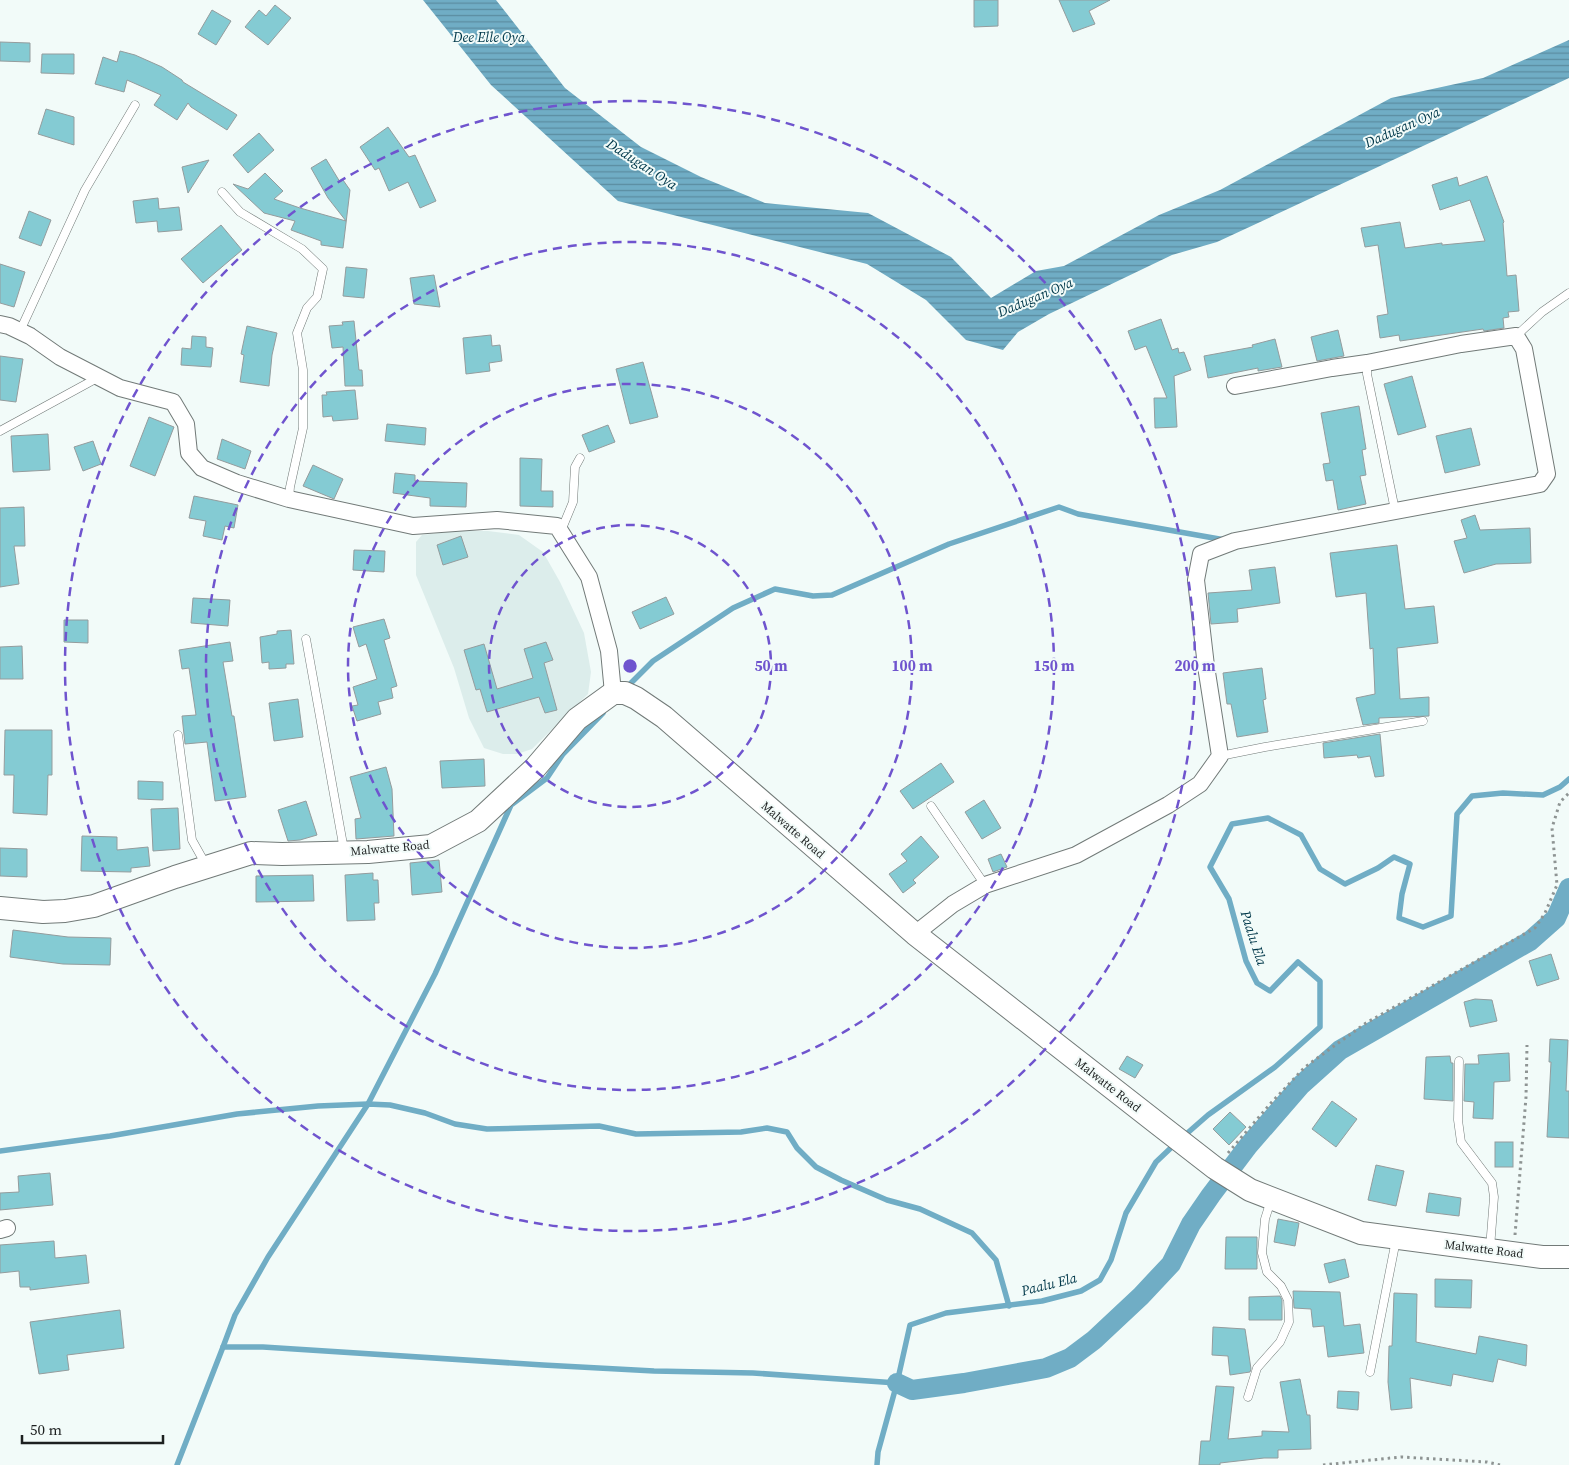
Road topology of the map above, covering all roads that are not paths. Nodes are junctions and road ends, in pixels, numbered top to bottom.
1 (135, 105) dead end
2 (222, 192) dead end
3 (1569, 293) edge
4 (0, 324) edge
5 (20, 331) junction
6 (1516, 336) junction
7 (1367, 363) junction
8 (99, 377) junction
9 (1235, 386) dead end
10 (0, 431) edge
11 (580, 458) dead end
12 (289, 498) junction
13 (1395, 510) junction
14 (560, 531) junction
15 (306, 639) dead end
16 (613, 693) junction
17 (1423, 722) dead end
18 (178, 735) dead end
19 (1220, 756) junction
20 (931, 806) dead end
21 (344, 852) junction
22 (207, 867) junction
23 (985, 885) junction
24 (0, 908) edge
25 (915, 934) junction
26 (1458, 1061) dead end
27 (1271, 1198) junction
28 (1397, 1238) junction
29 (1490, 1250) junction
30 (1569, 1258) edge
31 (1370, 1372) dead end
32 (1248, 1397) dead end

1 - 5 lane
2 - 12 lane
3 - 6 lane
4 - 5 street
5 - 8 street
6 - 7 street
6 - 13 street
7 - 9 street
7 - 13 lane
8 - 10 lane
8 - 12 street
11 - 14 lane
12 - 14 street
13 - 19 street
14 - 16 street
15 - 21 lane
16 - 21 street, Malwatte Road
16 - 25 street, Malwatte Road
17 - 19 lane
18 - 22 lane
19 - 23 street
20 - 23 lane
21 - 22 street, Malwatte Road
22 - 24 street, Malwatte Road
23 - 25 street
25 - 27 street, Malwatte Road
26 - 29 lane
27 - 28 street, Malwatte Road
27 - 32 lane
28 - 29 street, Malwatte Road
28 - 31 lane
29 - 30 street, Malwatte Road

